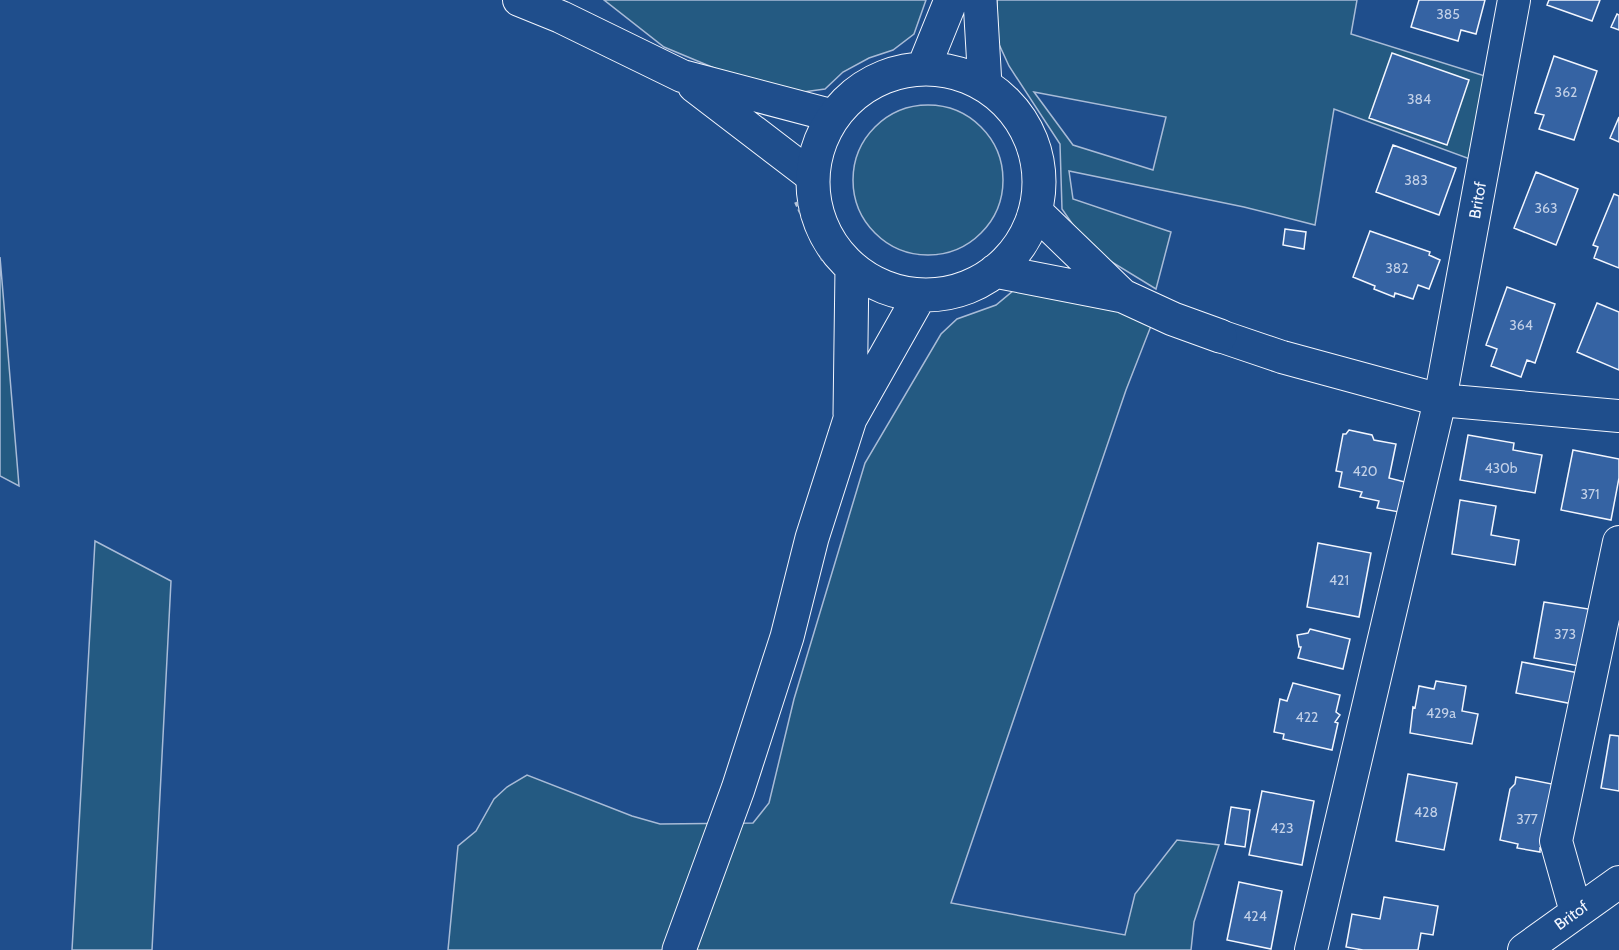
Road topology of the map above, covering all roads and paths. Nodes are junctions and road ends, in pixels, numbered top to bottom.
1 (519, 0) edge
2 (951, 0) edge
3 (980, 0) edge
4 (1515, 0) edge
5 (923, 69) junction
6 (682, 76) junction
7 (985, 85) junction
8 (834, 117) junction
9 (802, 186) junction
10 (1036, 212) junction
11 (987, 280) junction
12 (852, 283) junction
13 (1123, 296) junction
14 (915, 304) junction
15 (1220, 336) joint
16 (1440, 400) junction
17 (1619, 416) edge
18 (850, 419) junction
19 (1619, 542) edge
20 (1619, 882) edge
21 (1576, 912) junction
22 (679, 950) edge
23 (1311, 950) edge
24 (1524, 950) edge

1 - 6 street
2 - 5 main road
3 - 7 main road
4 - 16 street, Britof
5 - 7 main road
5 - 8 main road
6 - 8 street
6 - 9 street
7 - 10 main road
8 - 9 main road
9 - 12 main road
9 - 12 path
10 - 11 main road
10 - 13 main road
11 - 13 main road
11 - 14 main road
11 - 14 path
12 - 14 main road
12 - 18 main road
13 - 15 main road
14 - 18 main road
15 - 16 street
16 - 17 street
16 - 23 street, Britof
18 - 22 main road
19 - 21 street
20 - 21 street, Britof
21 - 24 street, Britof

